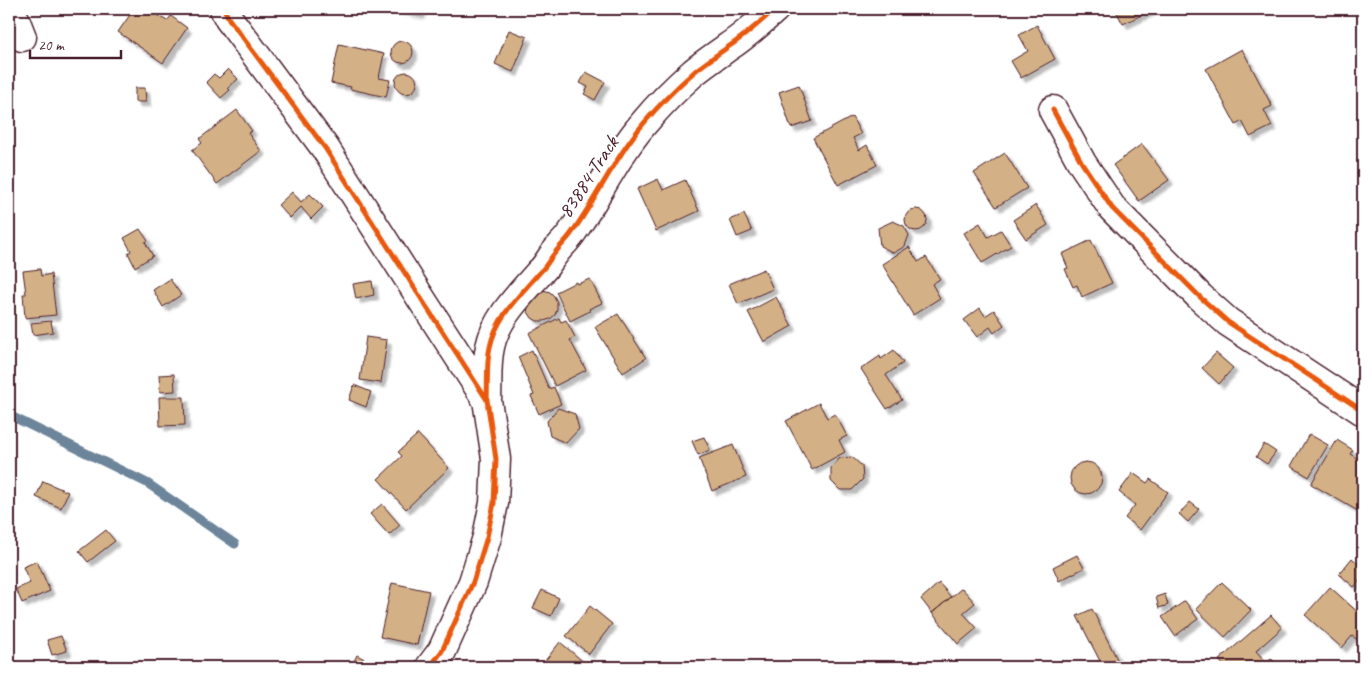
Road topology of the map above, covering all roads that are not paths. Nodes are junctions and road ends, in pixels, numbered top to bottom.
1 (9, 9) edge
2 (224, 9) edge
3 (775, 9) edge
4 (22, 37) dead end
5 (1053, 110) dead end
6 (487, 400) junction
7 (1363, 411) edge
8 (430, 667) edge

1 - 4 street
2 - 6 street
3 - 6 street, 83884 Track
5 - 7 street
6 - 8 street

